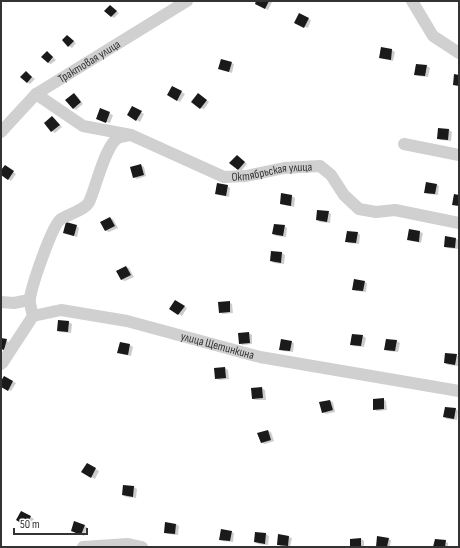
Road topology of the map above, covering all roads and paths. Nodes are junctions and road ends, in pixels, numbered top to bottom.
1 (187, 1) edge
2 (412, 1) edge
3 (459, 53) edge
4 (36, 94) junction
5 (1, 132) edge
6 (131, 135) junction
7 (404, 144) dead end
8 (459, 156) edge
9 (459, 223) edge
10 (29, 300) junction
11 (1, 302) edge
12 (33, 316) junction
13 (1, 364) edge
14 (459, 391) edge
15 (83, 547) edge
16 (142, 547) edge

1 - 4 street, Трактовая улица
2 - 3 street
4 - 5 street, Трактовая улица
4 - 6 street, Октябрьская улица
6 - 9 street, Октябрьская улица
6 - 10 street
7 - 8 street
10 - 11 street
10 - 12 street
12 - 13 street
12 - 14 street, улица Щетинкина
15 - 16 street

